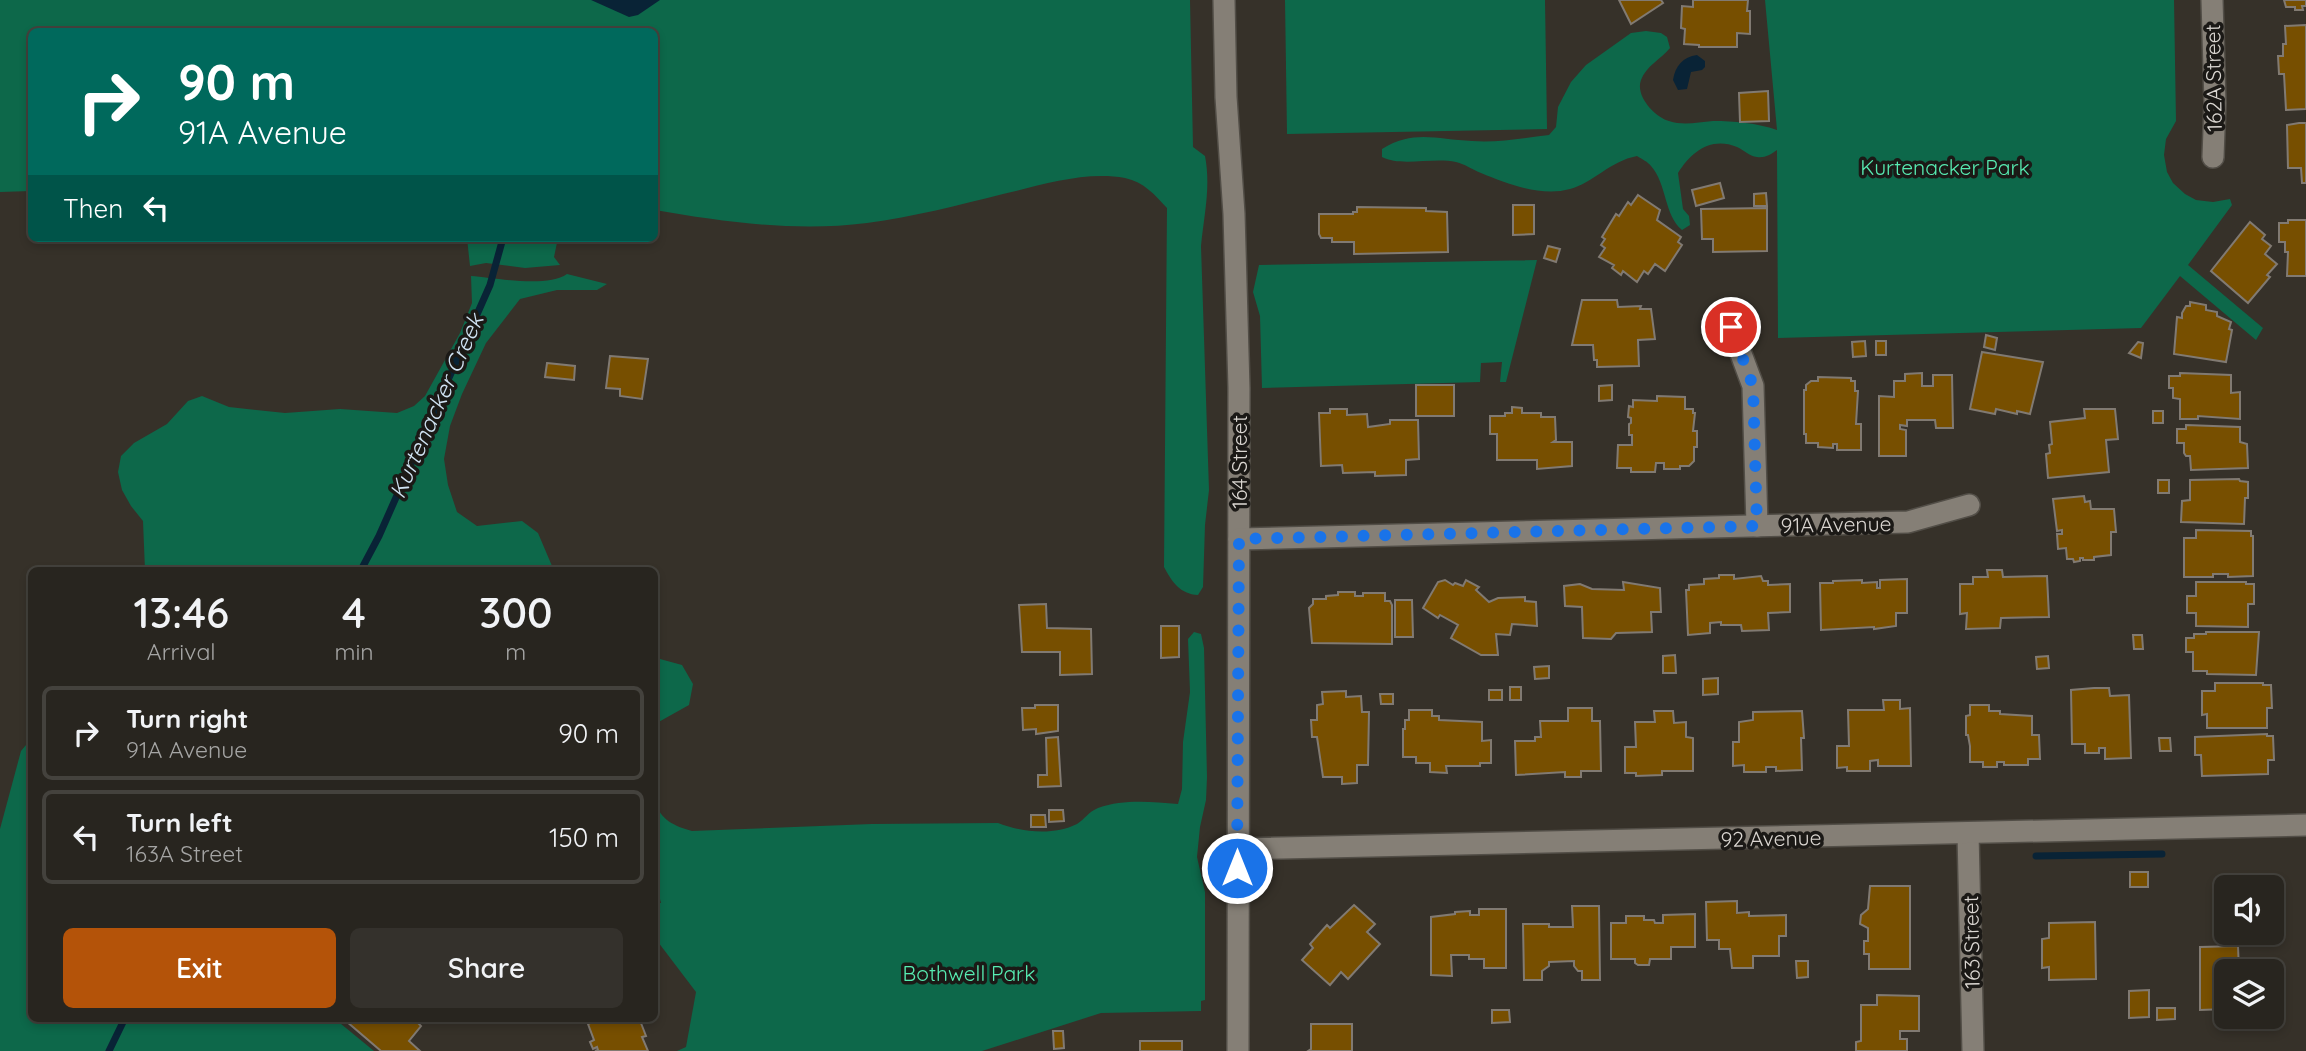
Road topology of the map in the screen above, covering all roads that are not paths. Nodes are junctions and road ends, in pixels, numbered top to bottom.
1 (1224, 0) edge
2 (2212, 0) edge
3 (2213, 157) dead end
4 (1731, 327) dead end
5 (1969, 505) dead end
6 (1757, 526) junction
7 (1239, 539) junction
8 (2306, 825) edge
9 (1968, 833) junction
10 (1237, 849) junction
11 (1238, 1051) edge
12 (1973, 1051) edge

1 - 7 street, 164 Street
2 - 3 street, 162A Street
4 - 6 street
5 - 6 street, 91A Avenue
6 - 7 street, 91A Avenue
7 - 10 street, 164 Street
8 - 9 street, 92 Avenue
9 - 10 street, 92 Avenue
9 - 12 street, 163 Street
10 - 11 street, 164 Street

